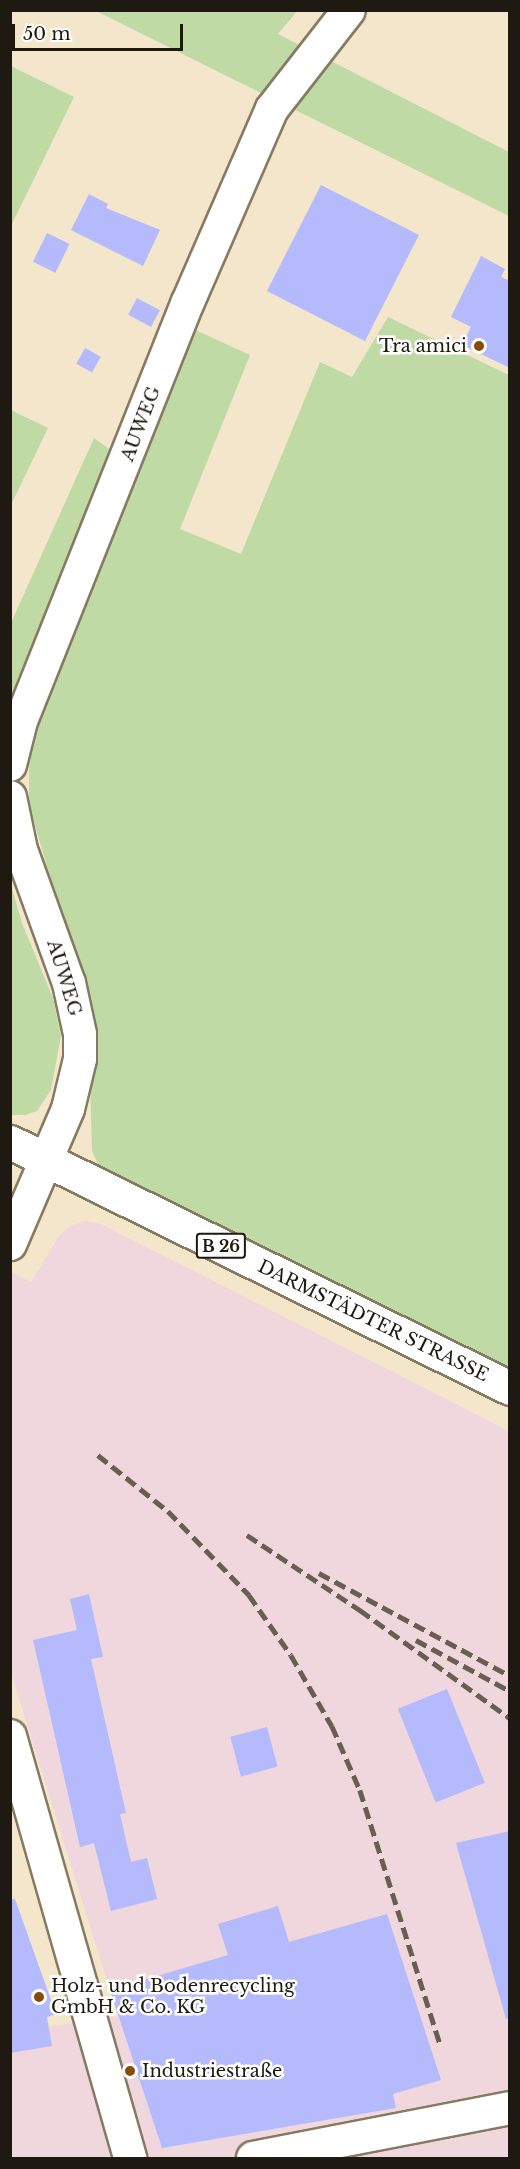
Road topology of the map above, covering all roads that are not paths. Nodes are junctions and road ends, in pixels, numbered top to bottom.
1 (349, 10) edge
2 (10, 765) edge
3 (10, 796) edge
4 (10, 1142) edge
5 (48, 1159) junction
6 (10, 1244) edge
7 (510, 1388) edge
8 (10, 1736) edge
9 (510, 2108) edge
10 (129, 2158) edge
11 (253, 2158) edge

1 - 2 street, AUWEG
3 - 5 street, AUWEG
4 - 5 main road, DARMSTÄDTER STRASSE / B 26
5 - 6 street, AUWEG
5 - 7 main road, DARMSTÄDTER STRASSE / B 26
8 - 10 street
9 - 11 street

